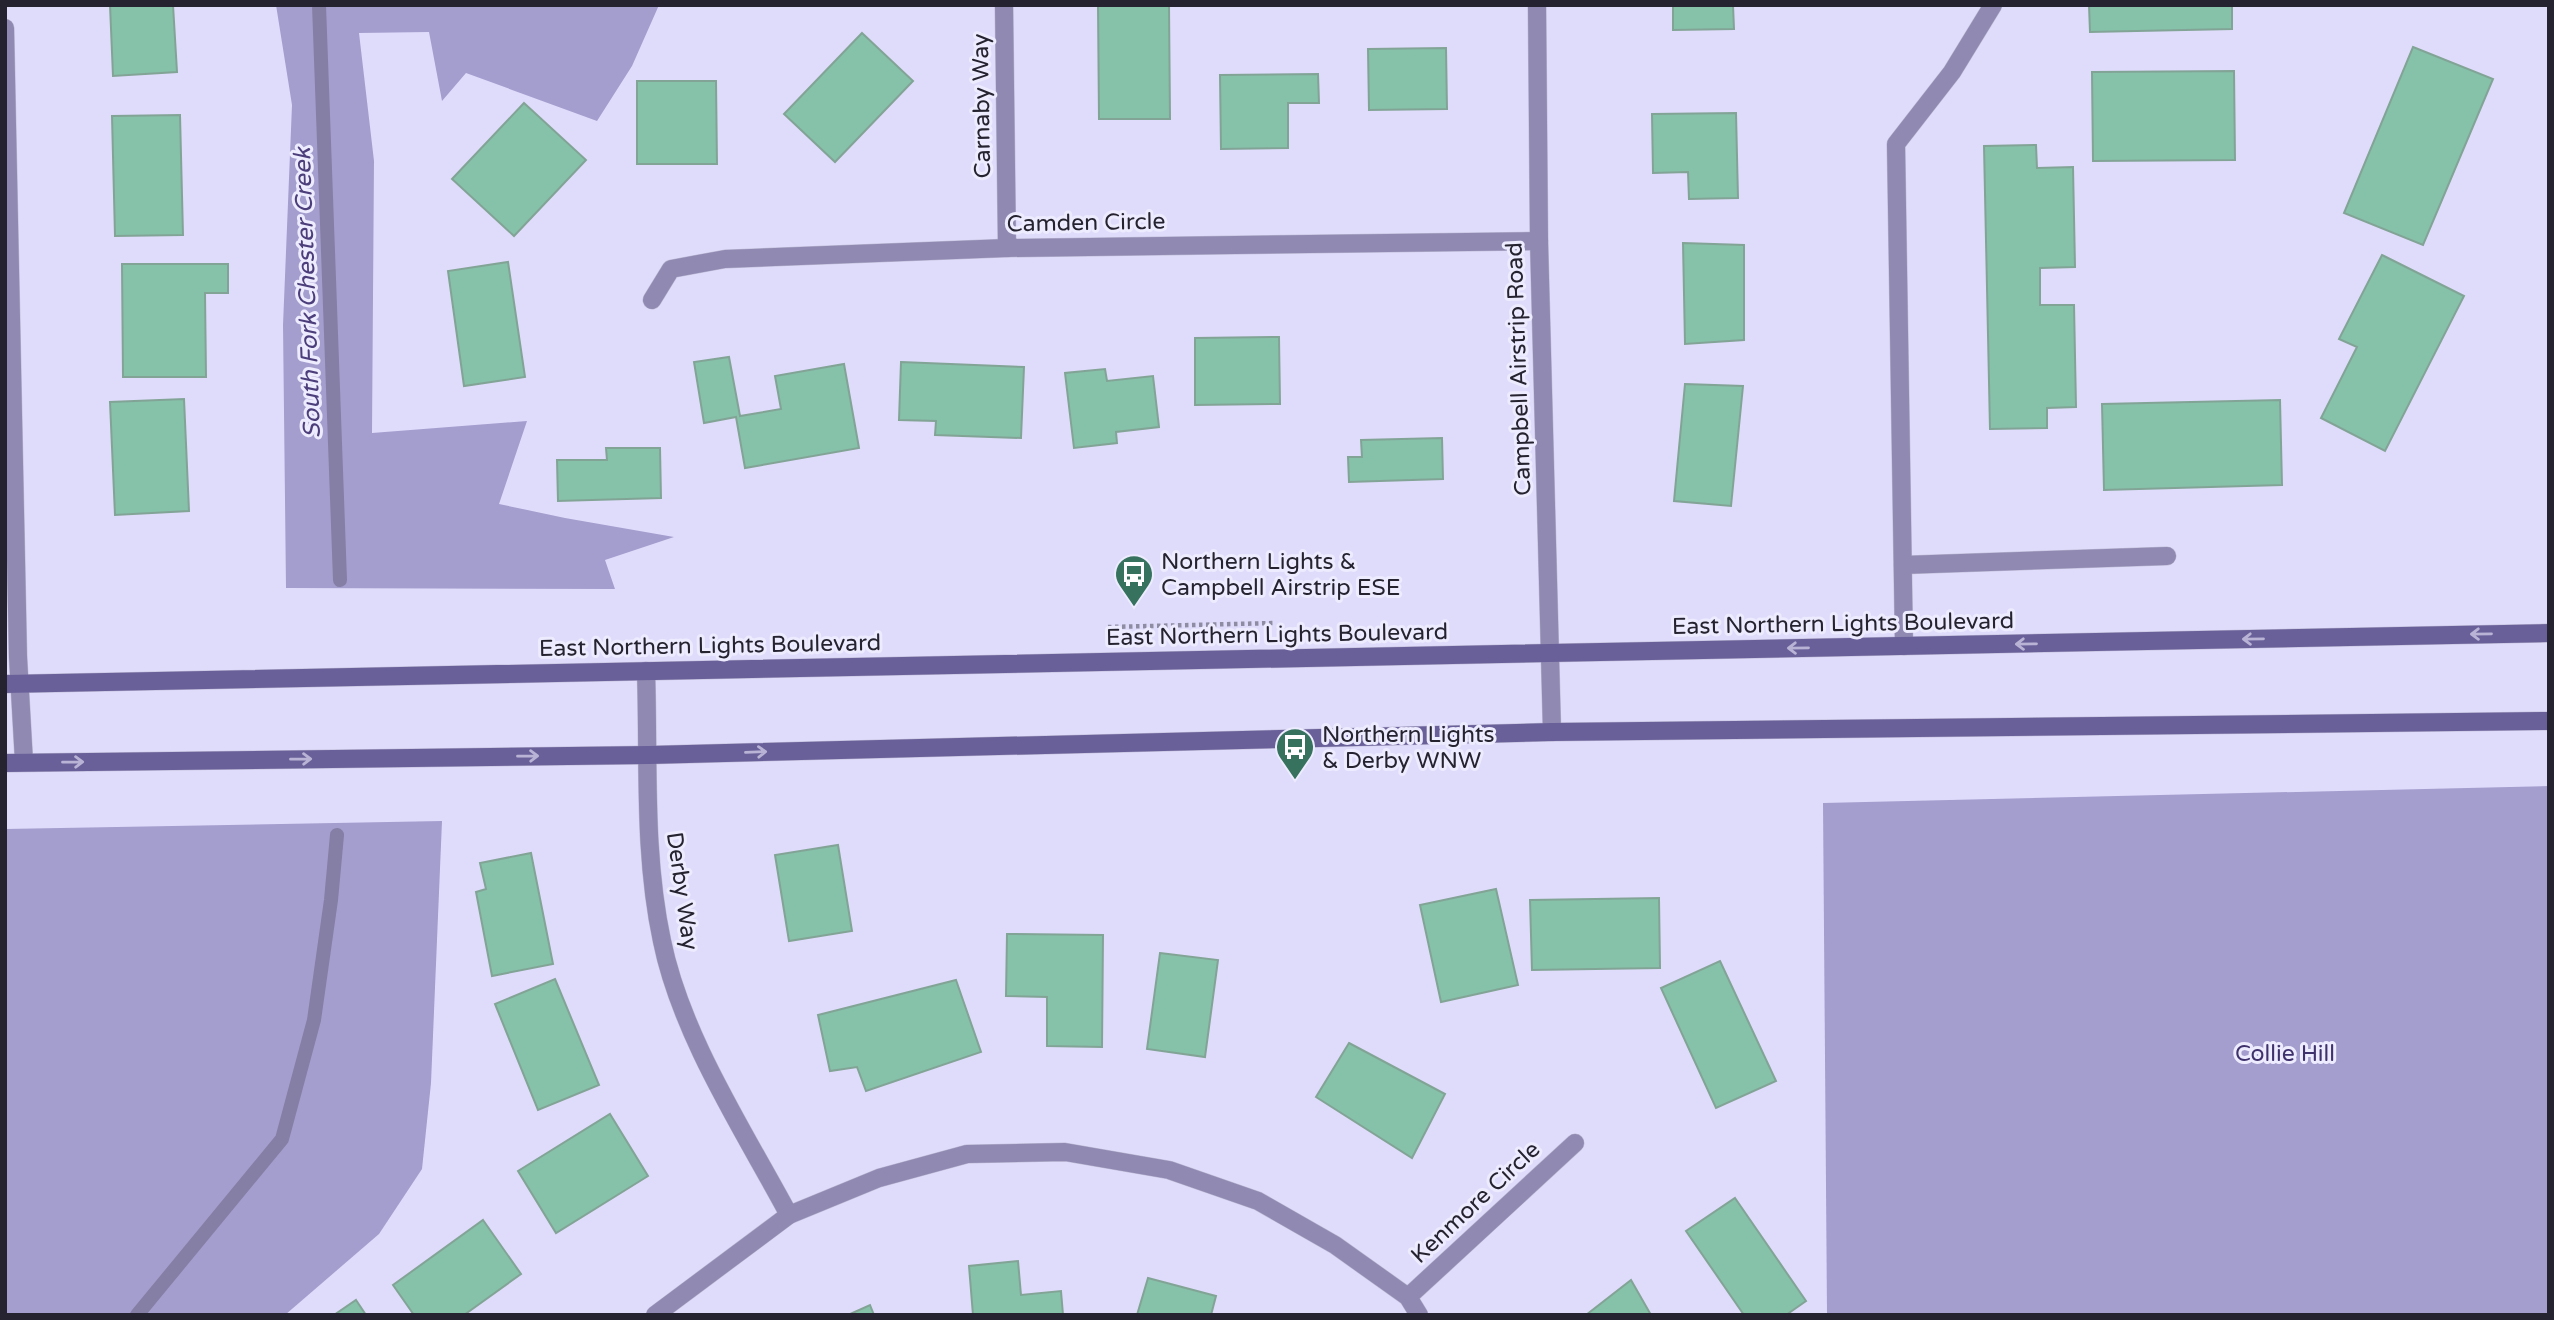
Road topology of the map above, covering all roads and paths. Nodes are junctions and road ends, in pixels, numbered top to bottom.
1 (1004, 5) edge
2 (1536, 5) edge
3 (1993, 5) edge
4 (5, 28) edge
5 (1539, 241) junction
6 (1007, 248) junction
7 (7, 271) edge
8 (653, 300) dead end
9 (2167, 556) dead end
10 (1903, 565) junction
11 (2549, 633) edge
12 (1904, 646) junction
13 (1550, 653) junction
14 (646, 671) junction
15 (12, 684) edge
16 (2549, 721) edge
17 (1552, 732) junction
18 (649, 755) junction
19 (24, 762) junction
20 (5, 763) edge
21 (1575, 1143) dead end
22 (789, 1215) junction
23 (1408, 1297) junction
24 (655, 1315) edge
25 (1419, 1315) edge

1 - 6 street, Carnaby Way
2 - 5 street, Campbell Airstrip Road
3 - 10 street
4 - 7 street
5 - 6 street, Camden Circle
5 - 13 street, Campbell Airstrip Road
6 - 8 street, Camden Circle
7 - 15 street
9 - 10 street
10 - 12 street
11 -> 12 main road, East Northern Lights Boulevard
12 -> 13 main road, East Northern Lights Boulevard
13 - 14 main road, East Northern Lights Boulevard
13 - 17 street, Campbell Airstrip Road
14 - 15 main road, East Northern Lights Boulevard
14 - 18 street, Derby Way
15 - 19 street
16 - 17 main road
18 -> 17 main road
19 -> 18 main road
18 - 22 street, Derby Way
19 - 20 main road
21 - 23 street, Kenmore Circle
22 - 23 street
22 - 24 street
23 - 25 street

